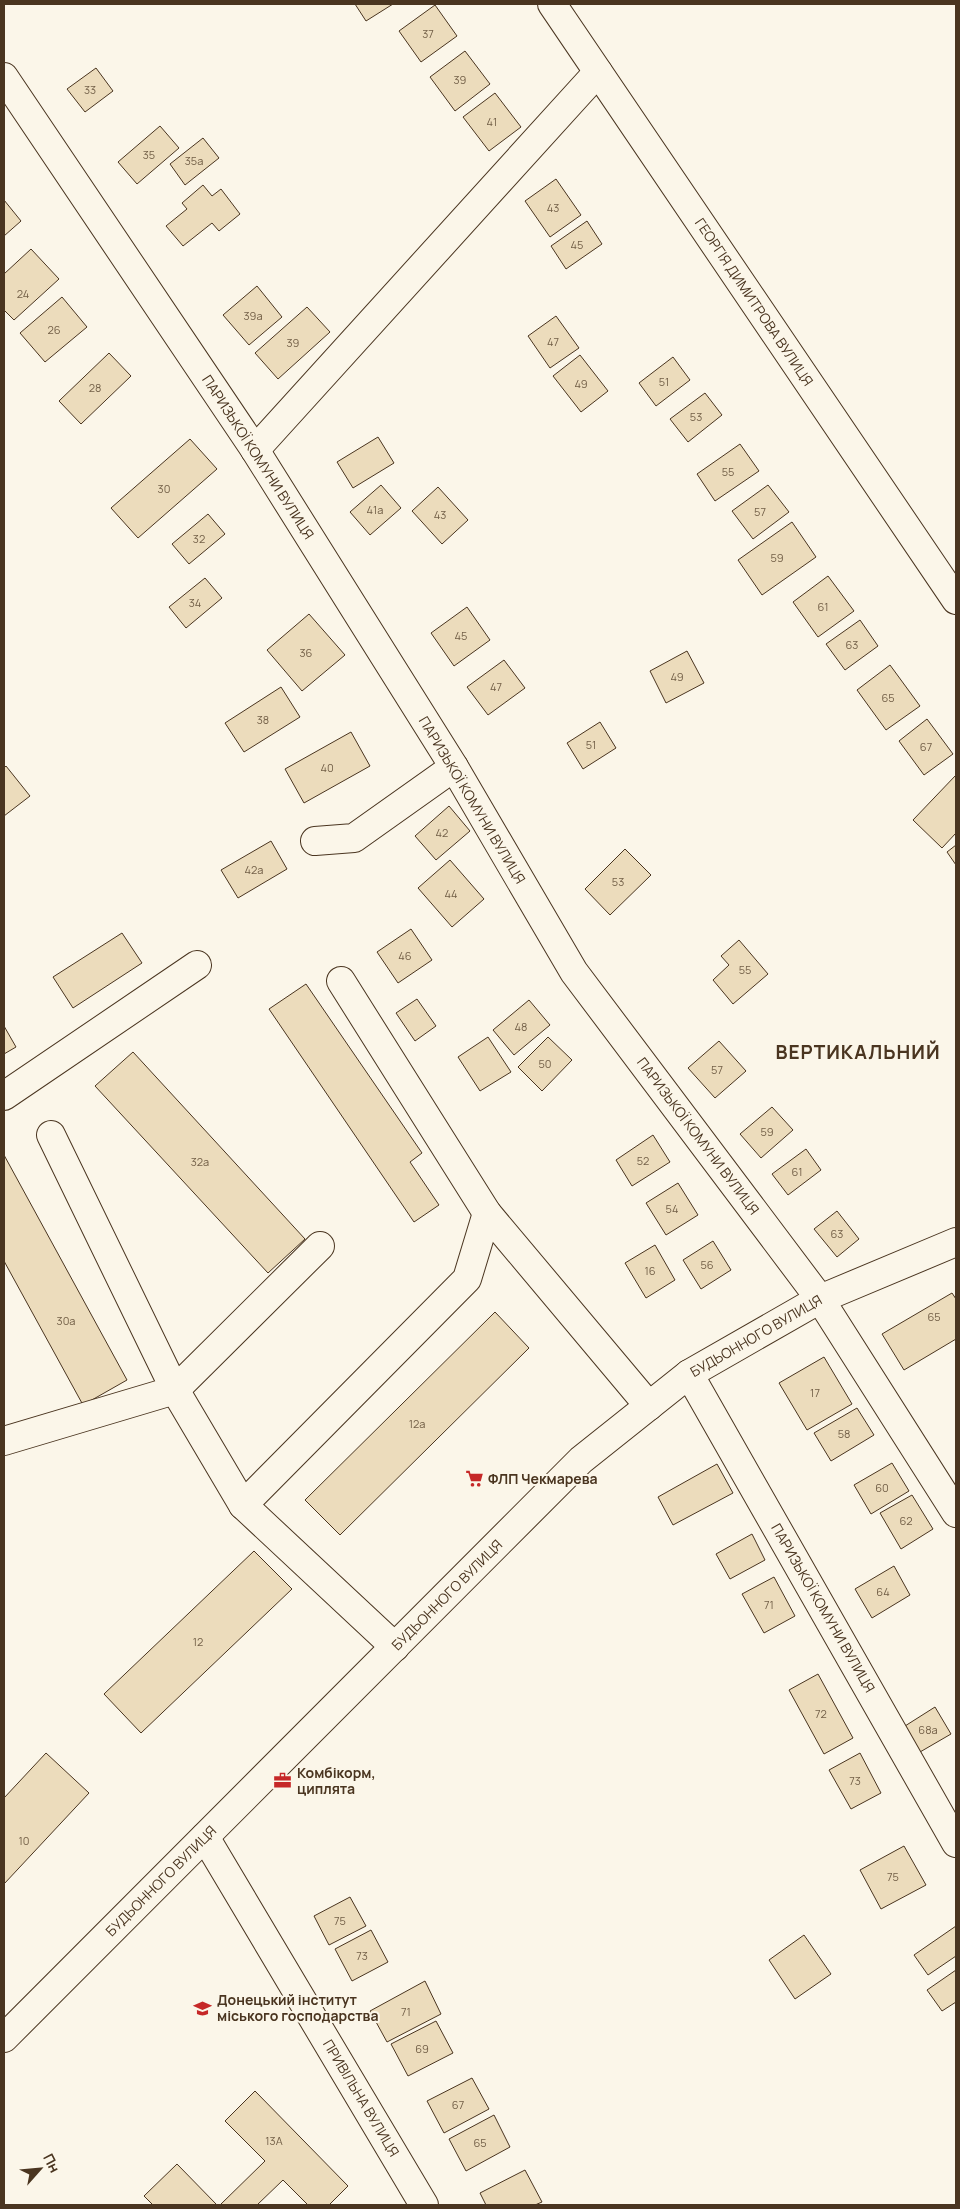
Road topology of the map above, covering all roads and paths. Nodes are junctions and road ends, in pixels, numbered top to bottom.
1 (552, 4) edge
2 (598, 72) junction
3 (4, 76) edge
4 (255, 450) junction
5 (956, 600) edge
6 (454, 767) junction
7 (315, 840) dead end
8 (196, 965) dead end
9 (342, 981) dead end
10 (4, 1096) edge
11 (51, 1135) dead end
12 (487, 1213) junction
13 (956, 1242) edge
14 (320, 1246) dead end
15 (820, 1299) junction
16 (689, 1374) junction
17 (175, 1390) junction
18 (649, 1406) junction
19 (4, 1441) edge
20 (243, 1505) junction
21 (956, 1513) edge
22 (395, 1647) junction
23 (205, 1837) junction
24 (956, 1843) edge
25 (4, 2038) edge
26 (424, 2205) edge

1 - 2 street, ГЕОРГІЯ ДИМИТРОВА ВУЛИЦЯ
2 - 4 street
2 - 5 street, ГЕОРГІЯ ДИМИТРОВА ВУЛИЦЯ
3 - 4 street, ПАРИЗЬКОЇ КОМУНИ ВУЛИЦЯ
4 - 6 street, ПАРИЗЬКОЇ КОМУНИ ВУЛИЦЯ
6 - 7 street
6 - 15 street, ПАРИЗЬКОЇ КОМУНИ ВУЛИЦЯ
8 - 10 street
9 - 12 street
11 - 17 street
12 - 18 street
12 - 20 street
13 - 15 street, БУДЬОННОГО ВУЛИЦЯ
14 - 17 street
15 - 16 street, БУДЬОННОГО ВУЛИЦЯ
15 - 21 street, ПАРИЗЬКОЇ КОМУНИ ВУЛИЦЯ
16 - 18 street, БУДЬОННОГО ВУЛИЦЯ
16 - 24 street, ПАРИЗЬКОЇ КОМУНИ ВУЛИЦЯ
17 - 19 street
17 - 20 street
18 - 22 street, БУДЬОННОГО ВУЛИЦЯ
20 - 22 street
22 - 23 street, БУДЬОННОГО ВУЛИЦЯ
23 - 25 street, БУДЬОННОГО ВУЛИЦЯ
23 - 26 street, ПРИВІЛЬНА ВУЛИЦЯ

